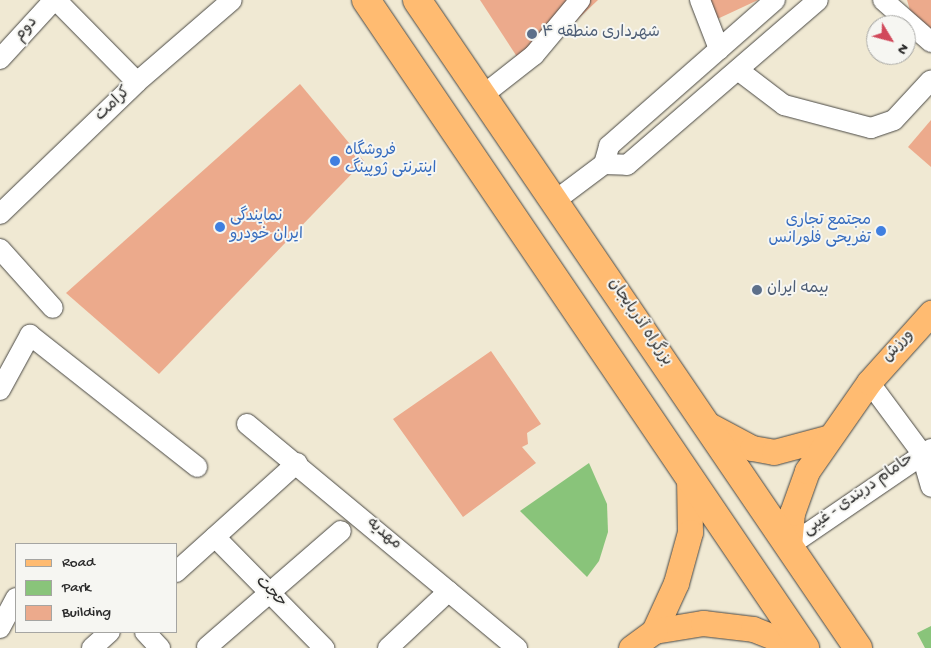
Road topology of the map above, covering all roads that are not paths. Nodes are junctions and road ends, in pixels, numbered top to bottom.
1 (55, 0) edge
2 (232, 0) edge
3 (358, 0) edge
4 (416, 0) edge
5 (580, 0) edge
6 (700, 0) edge
7 (775, 0) edge
8 (818, 0) edge
9 (883, 0) edge
10 (372, 10) edge
11 (931, 42) edge
12 (719, 49) junction
13 (0, 59) edge
14 (738, 70) junction
15 (931, 80) edge
16 (137, 82) junction
17 (483, 95) junction
18 (604, 164) junction
19 (556, 200) junction
20 (0, 214) edge
21 (0, 249) edge
22 (53, 308) dead end
23 (931, 313) edge
24 (869, 382) junction
25 (0, 390) edge
26 (247, 424) dead end
27 (707, 424) junction
28 (830, 437) junction
29 (926, 451) edge
30 (297, 463) junction
31 (197, 467) dead end
32 (689, 476) junction
33 (931, 487) edge
34 (341, 530) dead end
35 (215, 537) junction
36 (789, 546) junction
37 (178, 570) edge
38 (449, 590) junction
39 (270, 593) junction
40 (15, 600) edge
41 (0, 628) edge
42 (654, 631) junction
43 (109, 633) edge
44 (146, 633) edge
45 (206, 647) edge
46 (92, 648) edge
47 (160, 648) edge
48 (324, 648) edge
49 (388, 648) edge
50 (517, 648) edge
51 (631, 648) edge
52 (801, 648) edge
53 (805, 648) edge
54 (858, 648) edge

1 - 13 street, دوم
1 - 16 street
2 - 16 street, کرامت
3 - 10 highway
4 - 17 highway, بزرگراه آذربایجان
5 - 17 street
6 - 12 street
7 - 12 street
8 - 14 street
9 - 11 street
10 - 32 highway
12 - 18 street
14 - 15 street
14 - 18 street
16 - 20 street, کرامت
17 - 19 highway, بزرگراه آذربایجان
18 - 19 street
19 - 27 highway, بزرگراه آذربایجان
21 - 22 street
23 - 24 main road, ورزش
24 - 28 main road, ورزش
24 - 29 street
25 - 31 street
26 - 30 street, مهدیه
27 - 28 main road
27 - 36 highway, بزرگراه آذربایجان
28 - 36 main road, ورزش
29 - 33 street
29 - 36 street, حامام دربندی - غیبی
30 - 35 street
30 - 38 street, مهدیه
32 - 42 main road
32 - 53 highway
34 - 39 street
35 - 37 street
35 - 39 street, حجت
36 - 54 highway, بزرگراه آذربایجان
38 - 49 street
38 - 50 street, مهدیه
39 - 45 street
39 - 48 street, حجت
40 - 41 street
42 - 51 main road
42 - 52 main road
43 - 46 street
44 - 47 street

